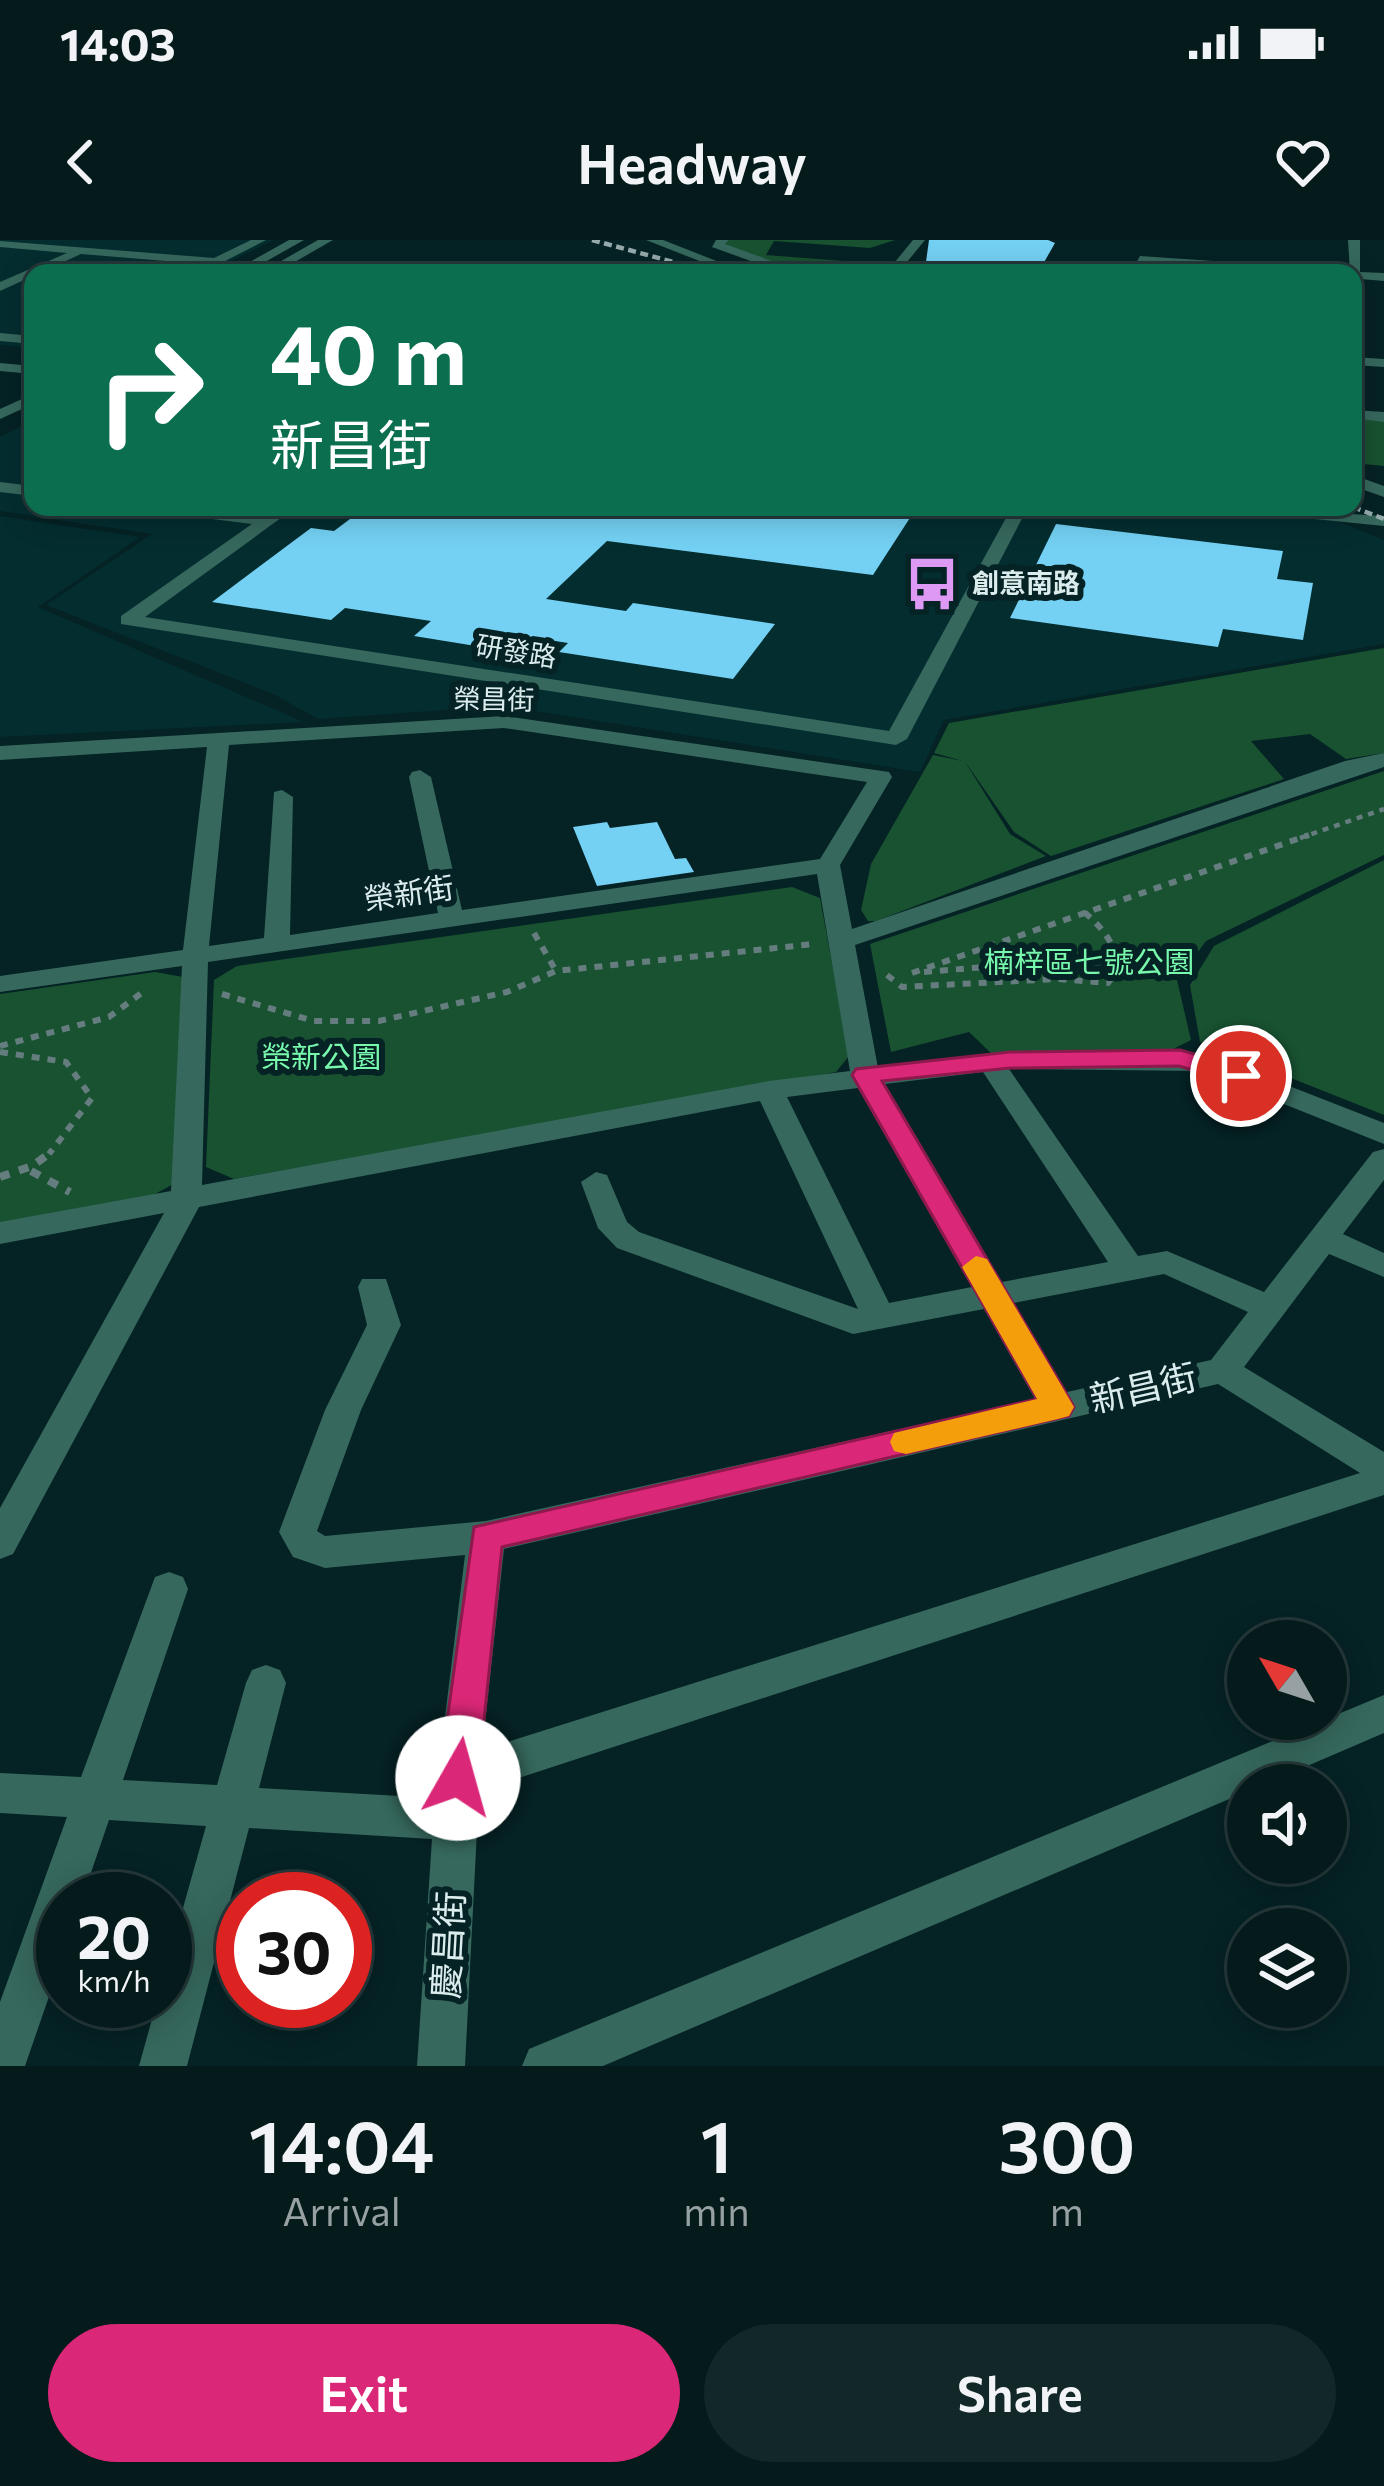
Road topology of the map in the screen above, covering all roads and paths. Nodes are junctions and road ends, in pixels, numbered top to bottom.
1 (108, 240) edge
2 (260, 240) edge
3 (298, 240) edge
4 (327, 240) edge
5 (652, 240) edge
6 (723, 240) edge
7 (919, 240) edge
8 (0, 244) edge
9 (636, 244) dead end
10 (82, 251) junction
11 (216, 262) junction
12 (52, 264) edge
13 (212, 264) edge
14 (252, 264) edge
15 (283, 264) edge
16 (689, 264) edge
17 (717, 264) edge
18 (771, 264) edge
19 (899, 264) edge
20 (24, 377) edge
21 (0, 395) edge
22 (228, 516) edge
23 (276, 516) edge
24 (1015, 516) edge
25 (268, 521) junction
26 (219, 739) junction
27 (0, 753) edge
28 (1384, 760) edge
29 (420, 777) dead end
30 (282, 797) dead end
31 (1384, 809) edge
32 (828, 866) junction
33 (520, 911) junction
34 (1084, 912) junction
35 (452, 921) junction
36 (841, 941) junction
37 (277, 947) junction
38 (1118, 956) junction
39 (950, 960) junction
40 (976, 968) junction
41 (556, 971) junction
42 (195, 972) junction
43 (912, 973) junction
44 (887, 975) junction
45 (848, 979) junction
46 (974, 983) junction
47 (0, 984) edge
48 (0, 1049) edge
49 (990, 1062) junction
50 (865, 1075) junction
51 (770, 1090) junction
52 (1384, 1134) edge
53 (1384, 1159) edge
54 (0, 1177) edge
55 (596, 1182) dead end
56 (186, 1201) junction
57 (0, 1233) edge
58 (1323, 1238) junction
59 (1384, 1266) edge
60 (1130, 1270) junction
61 (374, 1287) dead end
62 (993, 1296) junction
63 (1269, 1309) junction
64 (880, 1318) junction
65 (1222, 1370) junction
66 (1058, 1407) junction
67 (1384, 1470) edge
68 (1384, 1480) edge
69 (486, 1537) junction
70 (0, 1543) edge
71 (169, 1588) dead end
72 (266, 1683) dead end
73 (1384, 1714) edge
74 (0, 1793) edge
75 (457, 1799) junction
76 (97, 1802) junction
77 (230, 1808) junction
78 (2, 2066) edge
79 (163, 2066) edge
80 (440, 2066) edge
81 (546, 2066) edge

1 - 10 street
2 - 11 street
3 - 14 street
4 - 15 street
5 - 17 street
6 - 18 street
7 - 19 street
8 - 10 street
9 - 16 street
10 - 11 street
10 - 12 street
11 - 13 street
20 - 21 street
22 - 25 street
23 - 25 street
24 - 25 street, 研發路
26 - 27 street, 榮昌街
26 - 32 street, 榮昌街
26 - 42 street
28 - 36 street
29 - 35 street
30 - 37 street
31 - 34 path
32 - 33 street, 榮新街
32 - 36 street
33 - 35 street, 榮新街
33 - 41 path
34 - 38 path
34 - 39 path
35 - 37 street, 榮新街
36 - 41 path
36 - 45 street
37 - 42 street, 榮新街
38 - 40 path
38 - 46 path
39 - 40 path
39 - 43 path
40 - 43 path
40 - 46 path
41 - 42 path
42 - 47 street, 榮新街
42 - 48 path
42 - 56 street
43 - 44 path
44 - 45 path
44 - 46 path
45 - 50 street
48 - 54 path
49 - 50 street
49 - 52 street
49 - 60 street
50 - 51 street
50 - 62 street
51 - 56 street
51 - 64 street
53 - 58 street
55 - 64 street
56 - 57 street
56 - 70 street
58 - 59 street
58 - 63 street
60 - 62 street
60 - 63 street
61 - 69 street, 新昌街
62 - 64 street
62 - 66 street
63 - 65 street
65 - 66 street, 新昌街
65 - 67 street, 新昌街
66 - 69 street, 新昌街
68 - 75 street
69 - 75 street, 慶昌街
71 - 76 street
72 - 77 street
73 - 81 street
74 - 76 street
75 - 77 street
75 - 80 street, 慶昌街
76 - 77 street
76 - 78 street
77 - 79 street

